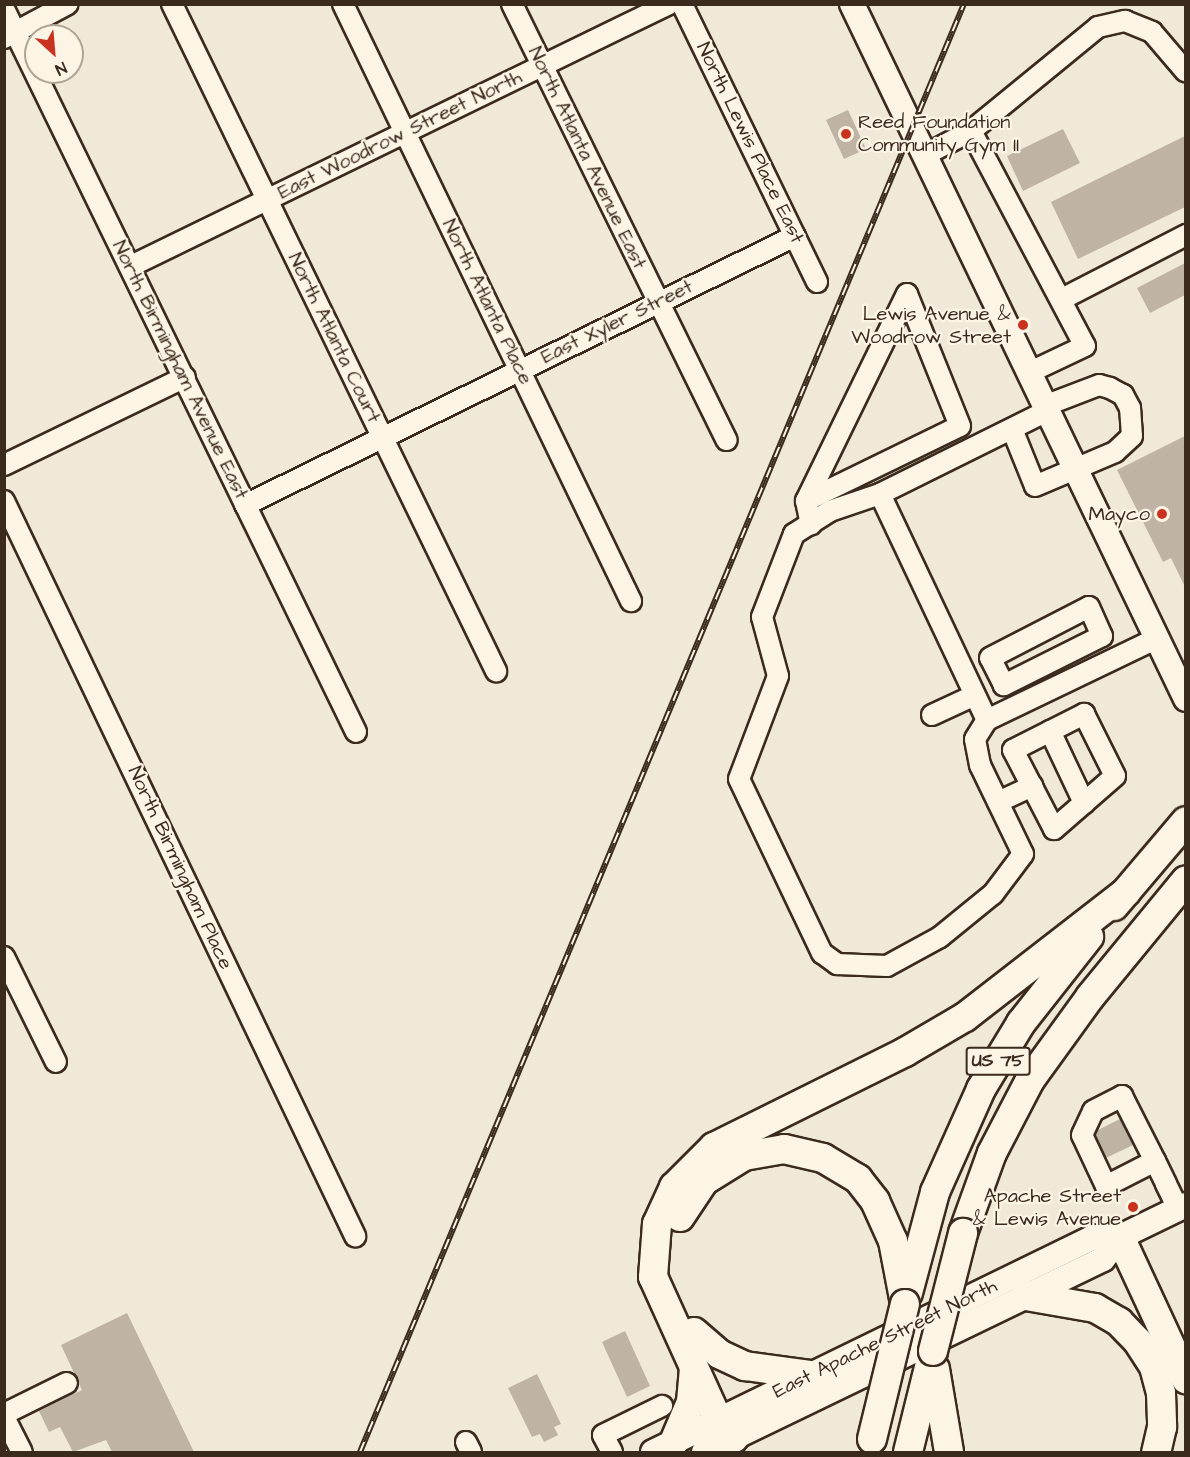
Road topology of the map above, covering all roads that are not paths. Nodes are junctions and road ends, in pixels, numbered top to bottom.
1 (68, 4) edge
2 (172, 4) edge
3 (342, 4) edge
4 (512, 4) edge
5 (669, 4) edge
6 (682, 4) edge
7 (852, 4) edge
8 (4, 9) edge
9 (10, 34) edge
10 (542, 66) junction
11 (1185, 72) edge
12 (971, 131) junction
13 (405, 132) junction
14 (925, 155) junction
15 (268, 200) junction
16 (1185, 235) edge
17 (795, 236) junction
18 (131, 266) junction
19 (818, 282) dead end
20 (1062, 298) junction
21 (657, 302) junction
22 (520, 369) junction
23 (1028, 373) junction
24 (185, 377) junction
25 (1045, 409) junction
26 (1011, 429) junction
27 (381, 436) junction
28 (726, 440) dead end
29 (4, 465) edge
30 (1075, 472) junction
31 (880, 494) junction
32 (4, 501) edge
33 (806, 501) junction
34 (245, 505) junction
35 (811, 524) junction
36 (631, 601) dead end
37 (1155, 639) junction
38 (995, 669) junction
39 (495, 671) dead end
40 (972, 689) junction
41 (1185, 699) edge
42 (932, 715) dead end
43 (987, 720) junction
44 (1050, 731) junction
45 (356, 732) dead end
46 (1032, 786) junction
47 (998, 802) junction
48 (1084, 803) junction
49 (1185, 821) edge
50 (1185, 880) edge
51 (1126, 892) junction
52 (4, 957) edge
53 (56, 1062) dead end
54 (1155, 1161) dead end
55 (1182, 1207) edge
56 (355, 1236) dead end
57 (1120, 1237) junction
58 (907, 1258) junction
59 (1026, 1296) junction
60 (694, 1332) junction
61 (694, 1370) junction
62 (811, 1375) junction
63 (1185, 1379) edge
64 (67, 1383) dead end
65 (662, 1406) dead end
66 (929, 1410) junction
67 (4, 1415) edge
68 (728, 1424) junction
69 (871, 1446) edge
70 (663, 1447) edge
71 (22, 1452) edge
72 (612, 1452) edge
73 (704, 1452) edge
74 (908, 1452) edge
75 (949, 1452) edge
76 (1156, 1452) edge

1 - 9 street
2 - 15 street, North Atlanta Court
3 - 13 street, North Atlanta Place
4 - 10 street, North Atlanta Avenue East
5 - 10 street, East Woodrow Street North
6 - 17 street, North Lewis Place East
7 - 14 main road
8 - 9 street, North Birmingham Avenue East
9 - 18 street, North Birmingham Avenue East
10 - 13 street, East Woodrow Street North
10 - 21 street, North Atlanta Avenue East
11 - 12 street
12 - 14 street
12 - 20 street
13 - 15 street, East Woodrow Street North
13 - 22 street, North Atlanta Place
14 - 23 main road
15 - 18 street, East Woodrow Street North
15 - 27 street, North Atlanta Court
16 - 20 street
17 - 19 street, North Lewis Place East
17 - 21 street, East Xyler Street
18 - 24 street, North Birmingham Avenue East
20 - 23 street
21 - 22 street, East Xyler Street
21 - 28 street, North Atlanta Avenue East
22 - 27 street, East Xyler Street
22 - 36 street, North Atlanta Place
23 - 25 main road
24 - 29 street
24 - 34 street, North Birmingham Avenue East
25 - 26 street
25 - 30 main road
25 - 30 street
26 - 30 street
26 - 31 street
27 - 34 street, East Xyler Street
27 - 39 street, North Atlanta Court
30 - 37 main road
31 - 35 street
31 - 40 street
32 - 56 street, North Birmingham Place
33 - 33 street
33 - 35 street
34 - 45 street, North Birmingham Avenue East
35 - 47 street
37 - 41 main road
37 - 43 street
38 - 38 street
38 - 40 street
40 - 42 street
40 - 43 street
43 - 47 street
44 - 46 street
44 - 48 street
44 - 48 street
46 - 47 street
46 - 48 street
49 - 51 highway, US 75
50 - 66 highway, US 75, bridge
51 - 58 highway, US 75
51 - 61 highway
52 - 53 street
54 - 55 street
55 - 57 main road, East Apache Street North
57 - 59 main road, East Apache Street North
57 - 62 main road, East Apache Street North
57 - 63 highway
58 - 60 highway
58 - 69 highway, US 75, bridge
59 - 68 main road, East Apache Street North
59 - 76 highway
60 - 62 highway
60 - 68 highway
61 - 68 highway
61 - 70 highway
62 - 68 main road, East Apache Street North
64 - 67 street
65 - 72 street
66 - 74 highway, US 75
66 - 75 highway
67 - 71 street
68 - 70 main road, East Apache Street North
68 - 73 main road, East Apache Street North

